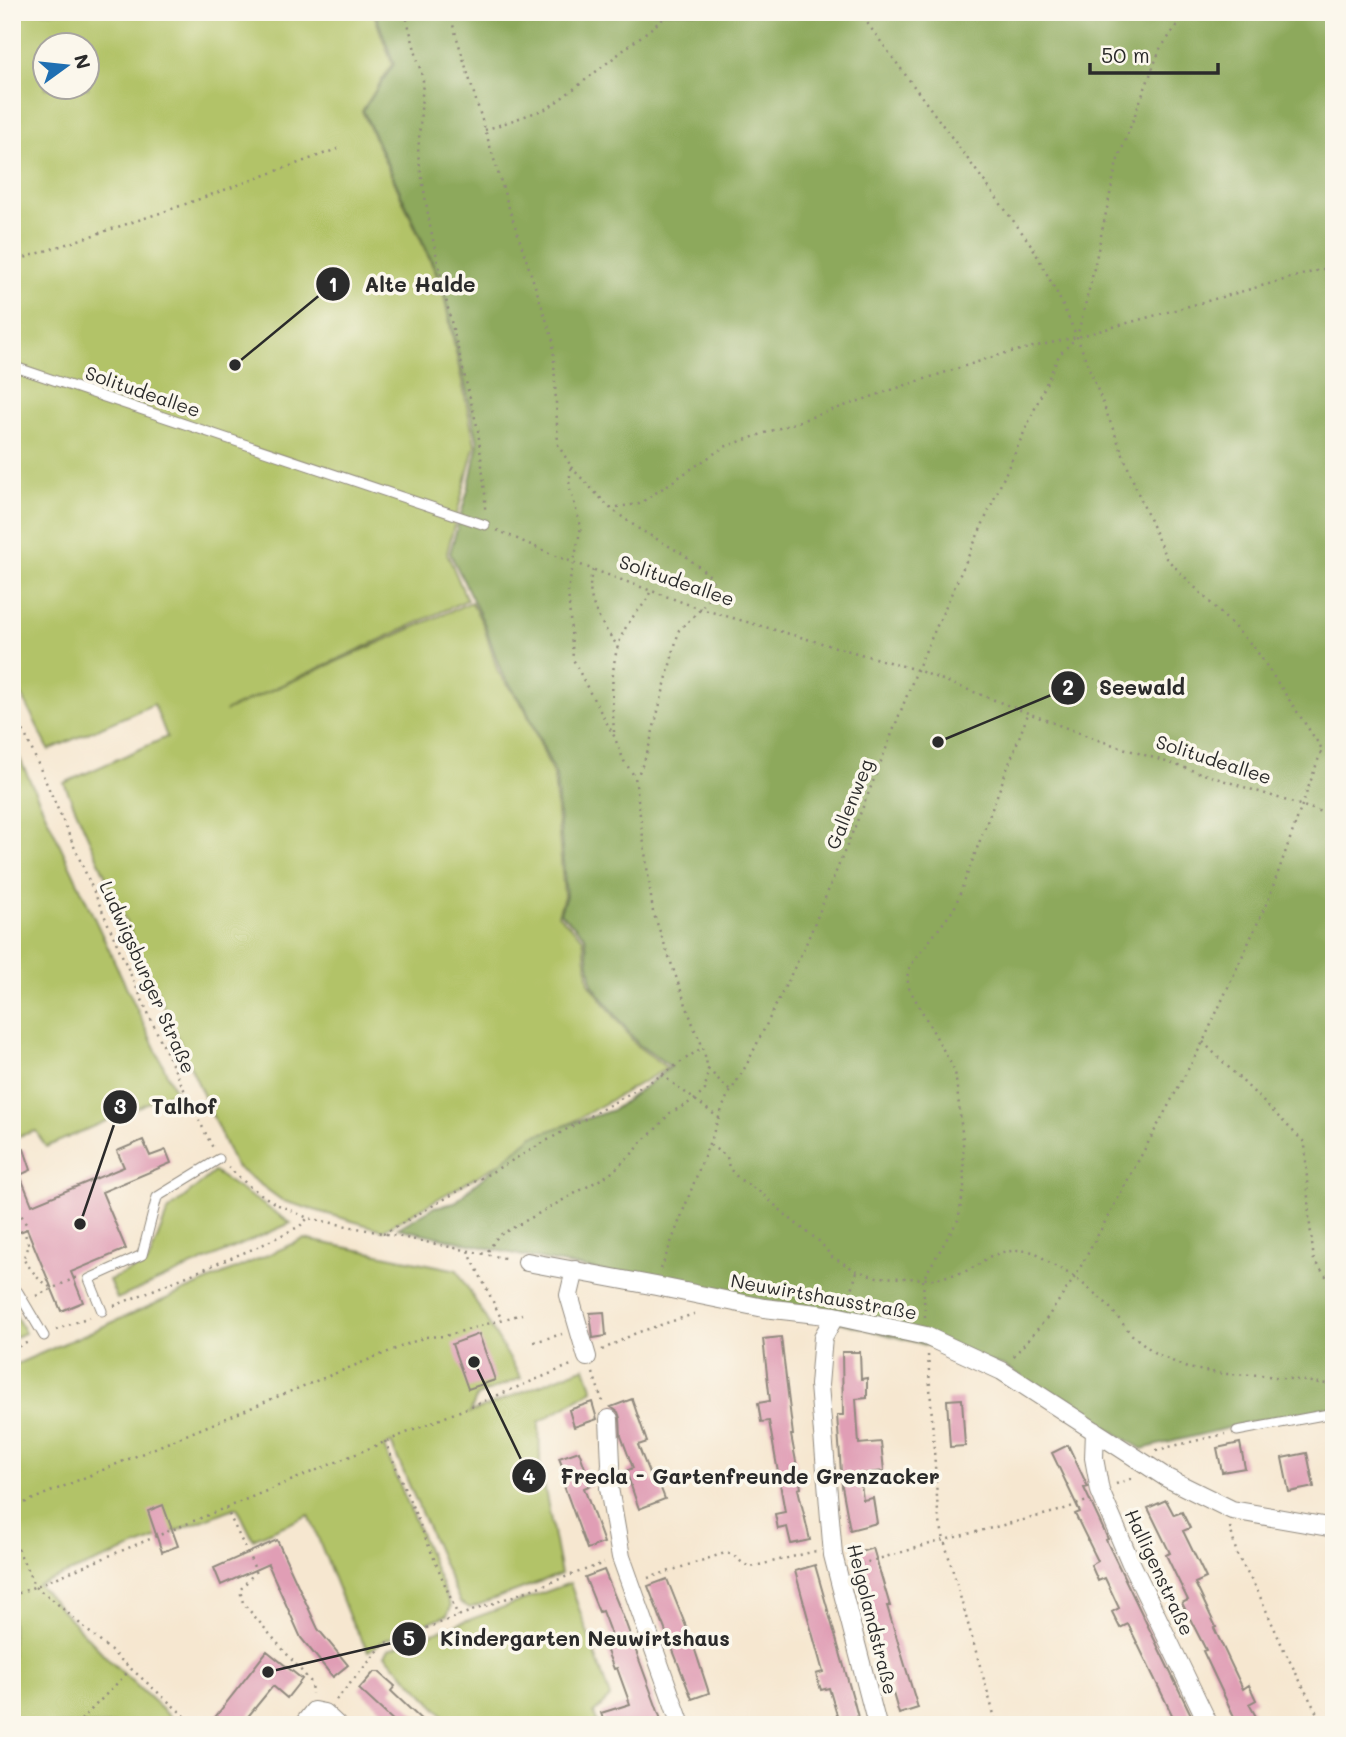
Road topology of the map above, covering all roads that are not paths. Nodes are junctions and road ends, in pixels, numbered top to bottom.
1 (12, 366) edge
2 (485, 525) road end
3 (219, 1159) road end
4 (527, 1262) road end
5 (575, 1270) junction
6 (12, 1287) edge
7 (102, 1311) road end
8 (839, 1317) junction
9 (44, 1336) road end
10 (587, 1357) road end
11 (1334, 1413) edge
12 (609, 1419) road end
13 (1095, 1431) junction
14 (1237, 1431) dead end
15 (1334, 1528) edge
16 (681, 1725) edge
17 (877, 1725) edge
18 (1209, 1725) edge

1 - 2 lane, Solitudeallee
3 - 7 lane
4 - 5 street, Neuwirtshausstraße
5 - 8 street, Neuwirtshausstraße
5 - 10 street
6 - 9 lane
8 - 13 street, Neuwirtshausstraße
8 - 17 street, Helgolandstraße
11 - 14 lane
12 - 16 street
13 - 15 street, Neuwirtshausstraße
13 - 18 street, Halligenstraße

